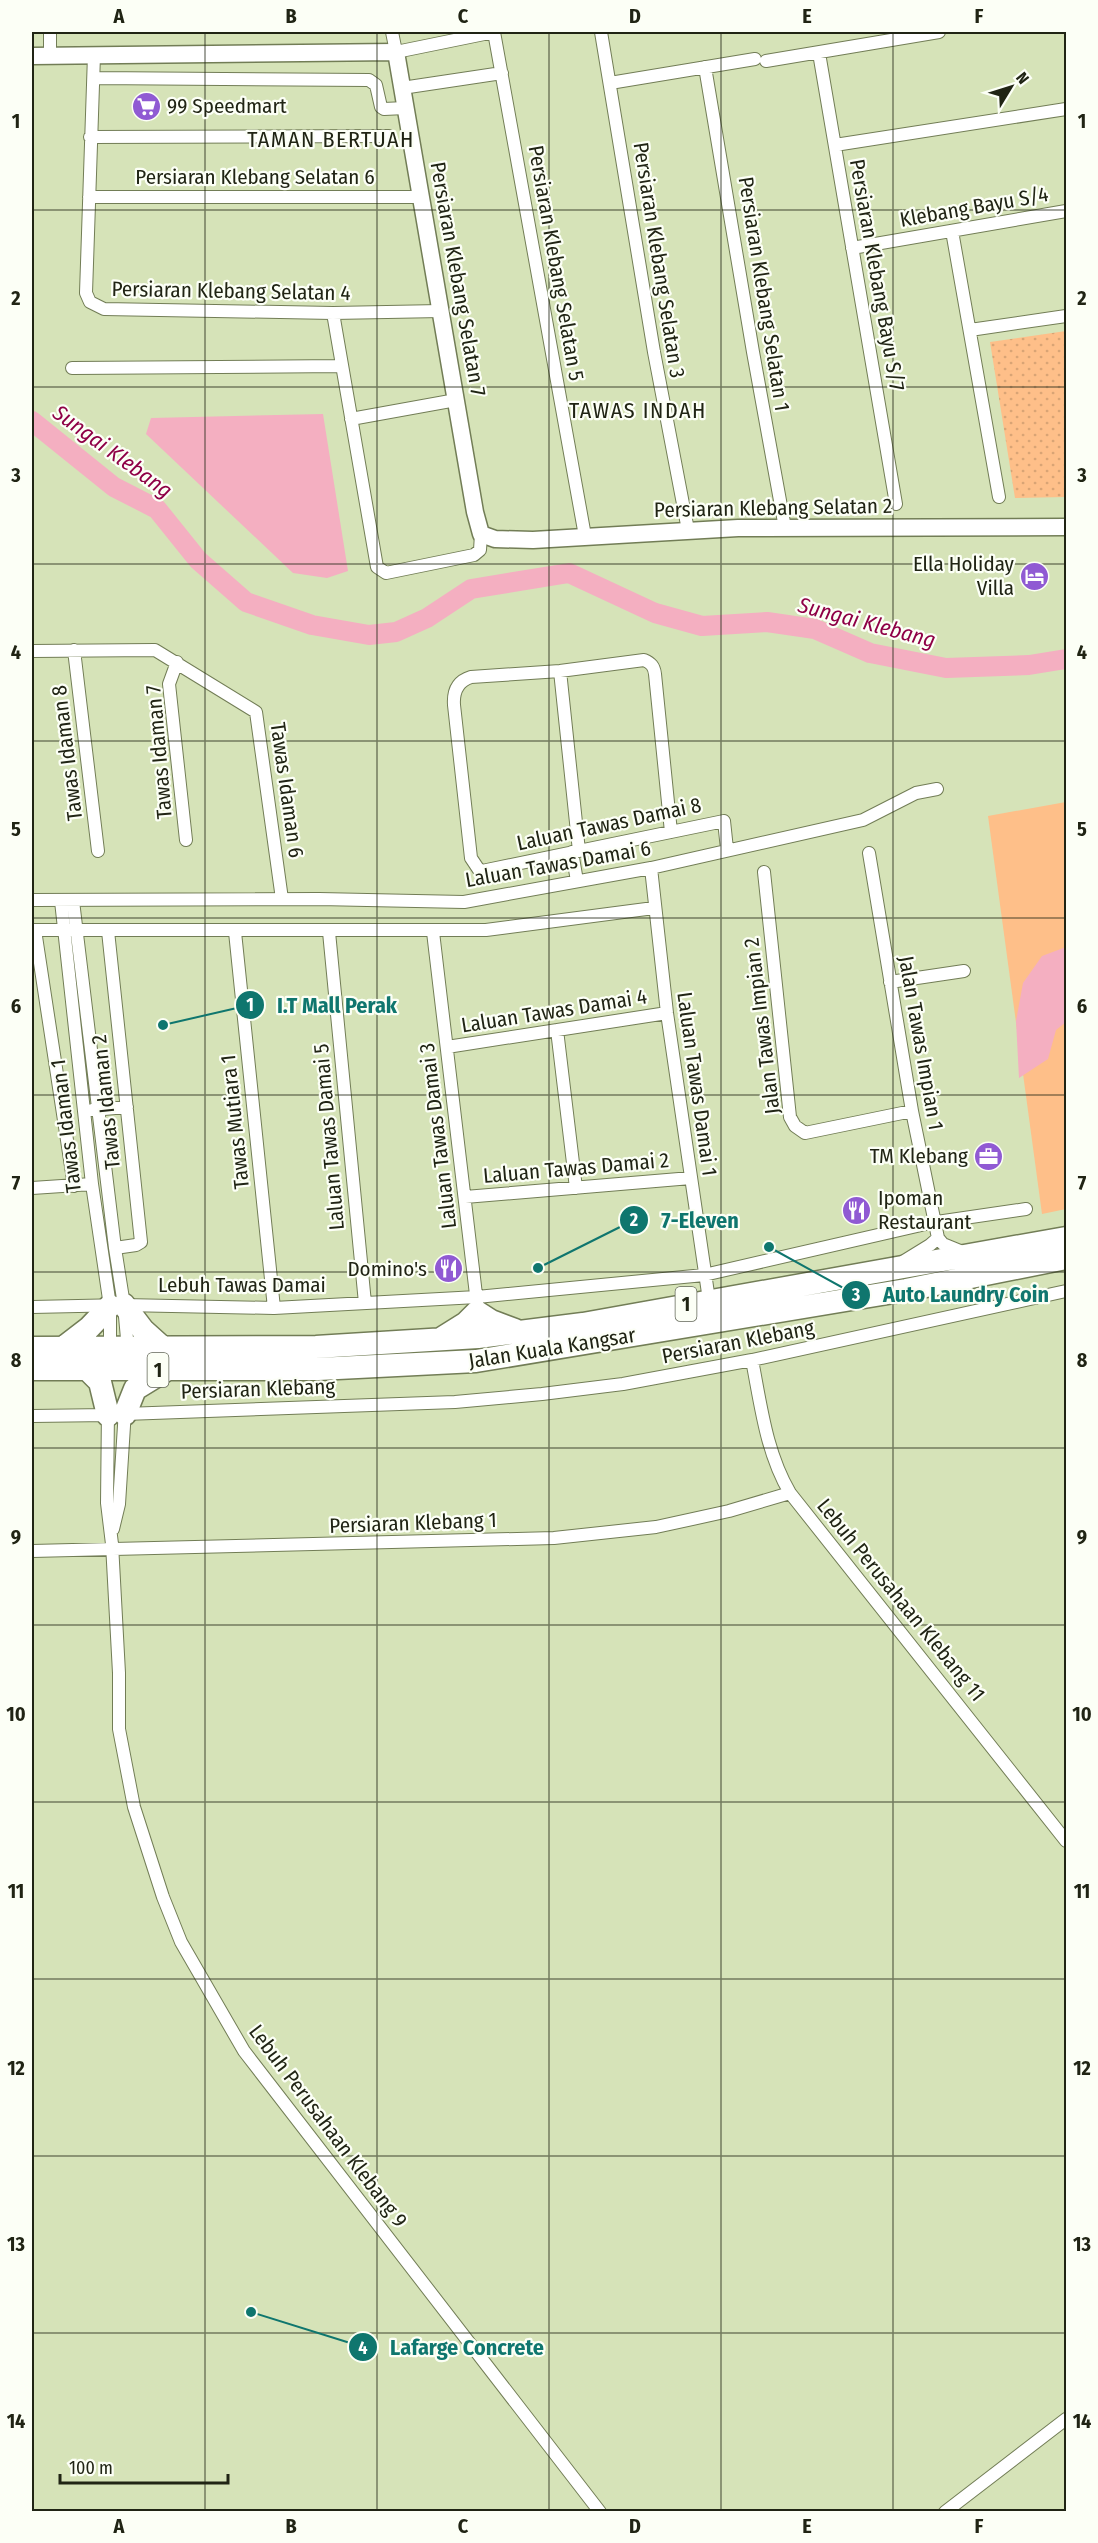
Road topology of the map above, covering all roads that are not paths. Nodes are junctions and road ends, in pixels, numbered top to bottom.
1 (50, 32) edge
2 (392, 32) edge
3 (494, 32) edge
4 (601, 32) edge
5 (939, 32) edge
6 (396, 52) junction
7 (819, 53) junction
8 (94, 55) junction
9 (32, 56) edge
10 (50, 56) junction
11 (705, 68) junction
12 (502, 73) junction
13 (94, 78) junction
14 (610, 83) junction
15 (402, 88) junction
16 (405, 108) junction
17 (1066, 109) edge
18 (389, 136) dead end
19 (90, 137) junction
20 (835, 145) junction
21 (89, 197) junction
22 (421, 197) junction
23 (1066, 211) edge
24 (952, 231) junction
25 (852, 248) junction
26 (441, 311) junction
27 (333, 313) junction
28 (1066, 316) edge
29 (970, 330) junction
30 (342, 366) junction
31 (72, 368) dead end
32 (456, 400) junction
33 (351, 419) junction
34 (999, 497) dead end
35 (896, 504) dead end
36 (1066, 527) edge
37 (785, 528) junction
38 (688, 530) junction
39 (481, 534) junction
40 (585, 536) junction
41 (74, 650) junction
42 (32, 651) edge
43 (177, 662) junction
44 (560, 671) junction
45 (937, 789) dead end
46 (671, 832) junction
47 (186, 840) dead end
48 (727, 849) junction
49 (98, 851) dead end
50 (575, 851) junction
51 (868, 854) dead end
52 (651, 868) junction
53 (764, 872) dead end
54 (577, 881) junction
55 (282, 898) junction
56 (32, 900) edge
57 (67, 901) junction
58 (654, 908) junction
59 (33, 930) edge
60 (63, 931) junction
61 (76, 931) junction
62 (108, 931) junction
63 (235, 932) junction
64 (329, 932) junction
65 (434, 932) junction
66 (964, 971) dead end
67 (890, 982) junction
68 (667, 1013) junction
69 (557, 1030) junction
70 (447, 1047) junction
71 (127, 1107) junction
72 (98, 1110) junction
73 (84, 1111) junction
74 (912, 1111) junction
75 (691, 1178) junction
76 (92, 1184) junction
77 (74, 1186) junction
78 (32, 1188) edge
79 (576, 1188) junction
80 (465, 1197) junction
81 (1026, 1209) dead end
82 (935, 1222) junction
83 (938, 1238) junction
84 (1066, 1238) edge
85 (115, 1248) junction
86 (969, 1254) junction
87 (1066, 1258) edge
88 (894, 1268) junction
89 (704, 1275) junction
90 (1066, 1291) edge
91 (709, 1300) junction
92 (365, 1303) junction
93 (477, 1304) junction
94 (117, 1306) junction
95 (32, 1307) edge
96 (273, 1308) junction
97 (522, 1332) junction
98 (478, 1337) junction
99 (438, 1340) junction
100 (32, 1348) edge
101 (63, 1348) junction
102 (527, 1354) junction
103 (119, 1359) junction
104 (165, 1359) junction
105 (752, 1360) junction
106 (441, 1363) junction
107 (32, 1369) edge
108 (88, 1370) junction
109 (116, 1414) junction
110 (32, 1416) edge
111 (790, 1493) junction
112 (32, 1551) edge
113 (112, 1551) junction
114 (1066, 1841) edge
115 (1066, 2419) edge
116 (600, 2511) edge
117 (945, 2511) edge

1 - 10 street
2 - 6 street, Persiaran Klebang Selatan 7
3 - 6 street
3 - 12 street, Persiaran Klebang Selatan 5
4 - 14 street, Persiaran Klebang Selatan 3
5 - 7 street
6 - 8 street
6 - 15 street, Persiaran Klebang Selatan 7
7 - 11 street
7 - 20 street, Persiaran Klebang Bayu S/7
8 - 10 street
8 - 13 street, Persiaran Klebang Selatan 4
9 - 10 street
11 - 14 street
11 - 37 street, Persiaran Klebang Selatan 1
12 - 15 street
12 - 40 street, Persiaran Klebang Selatan 5
13 - 16 street
13 - 19 street, Persiaran Klebang Selatan 4
14 - 38 street, Persiaran Klebang Selatan 3
15 - 16 street, Persiaran Klebang Selatan 7
16 - 22 street, Persiaran Klebang Selatan 7
17 - 20 street
18 - 19 street
19 - 21 street, Persiaran Klebang Selatan 4
20 - 25 street, Persiaran Klebang Bayu S/7
21 - 22 street, Persiaran Klebang Selatan 6
21 - 27 street, Persiaran Klebang Selatan 4
22 - 26 street, Persiaran Klebang Selatan 7
23 - 24 street, Klebang Bayu S/4
24 - 25 street, Klebang Bayu S/4
24 - 29 street
25 - 35 street, Persiaran Klebang Bayu S/7
26 - 27 street, Persiaran Klebang Selatan 4
26 - 32 street, Persiaran Klebang Selatan 7
27 - 30 street
28 - 29 street
29 - 34 street
30 - 31 street
30 - 33 street
32 - 33 street
32 - 39 street, Persiaran Klebang Selatan 7
33 - 39 street
36 - 37 street, Persiaran Klebang Selatan 2
37 - 38 street, Persiaran Klebang Selatan 2
38 - 40 street, Persiaran Klebang Selatan 2
39 - 40 street, Persiaran Klebang Selatan 2
41 - 42 street, Tawas Idaman 6
41 - 43 street, Tawas Idaman 6
41 - 49 street, Tawas Idaman 8
43 - 47 street, Tawas Idaman 7
43 - 55 street, Tawas Idaman 6
44 - 46 street
44 - 50 street
44 - 50 street, Laluan Tawas Damai 8
45 - 48 street, Laluan Tawas Damai 6
46 - 48 street, Laluan Tawas Damai 8
46 - 50 street, Laluan Tawas Damai 8
48 - 52 street, Laluan Tawas Damai 6
50 - 54 street
51 - 67 street, Jalan Tawas Impian 1
52 - 54 street, Laluan Tawas Damai 6
52 - 58 street, Laluan Tawas Damai 1
53 - 74 street, Jalan Tawas Impian 2
54 - 55 street, Laluan Tawas Damai 6
55 - 57 street, Laluan Tawas Damai 6
56 - 57 street, Laluan Tawas Damai 6
57 - 60 street, Tawas Idaman 1
57 - 61 street, Tawas Idaman 1
58 - 65 street
58 - 68 street, Laluan Tawas Damai 1
59 - 60 street
59 - 77 street
60 - 61 street
60 - 73 street, Tawas Idaman 1
61 - 62 street
61 - 72 street, Tawas Idaman 1
62 - 63 street
62 - 71 street, Tawas Idaman 2
63 - 64 street
63 - 96 street, Tawas Mutiara 1
64 - 65 street
64 - 92 street, Laluan Tawas Damai 5
65 - 70 street, Laluan Tawas Damai 3
66 - 67 street
67 - 74 street, Jalan Tawas Impian 1
68 - 69 street, Laluan Tawas Damai 4
68 - 75 street, Laluan Tawas Damai 1
69 - 70 street, Laluan Tawas Damai 4
69 - 79 street
70 - 80 street, Laluan Tawas Damai 3
71 - 72 street
71 - 85 street, Tawas Idaman 2
72 - 73 street
72 - 85 street, Tawas Idaman 1
73 - 76 street, Tawas Idaman 1
74 - 82 street, Jalan Tawas Impian 1
75 - 79 street, Laluan Tawas Damai 2
75 - 89 street, Laluan Tawas Damai 1
76 - 77 street
76 - 94 street, Tawas Idaman 1
77 - 78 street
79 - 80 street, Laluan Tawas Damai 2
80 - 93 street, Laluan Tawas Damai 3
81 - 82 street, Lebuh Tawas Damai
82 - 83 street, Jalan Tawas Impian 1
82 - 89 street, Lebuh Tawas Damai
83 - 86 street
83 - 88 street
84 - 86 highway, Jalan Kuala Kangsar / 1
85 - 94 street, Tawas Idaman 1
86 - 88 highway, Jalan Kuala Kangsar / 1
87 - 102 highway, Jalan Kuala Kangsar / 1
88 - 91 highway, Jalan Kuala Kangsar / 1
89 - 91 street, Laluan Tawas Damai 1
89 - 93 street, Lebuh Tawas Damai
90 - 105 street, Persiaran Klebang
91 - 97 highway, Jalan Kuala Kangsar / 1
92 - 93 street, Lebuh Tawas Damai
92 - 96 street, Lebuh Tawas Damai
93 - 97 highway
93 - 98 street, Laluan Tawas Damai 3
93 - 99 highway
94 - 95 street, Lebuh Tawas Damai
94 - 96 street, Lebuh Tawas Damai
94 - 101 highway
94 - 103 street, Tawas Idaman 1
94 - 103 street, Tawas Idaman 1
94 - 104 highway
97 - 98 highway, Jalan Kuala Kangsar / 1
98 - 99 highway, Jalan Kuala Kangsar / 1
98 - 102 highway
98 - 106 highway
99 - 104 highway, Jalan Kuala Kangsar / 1
100 - 101 highway, Jalan Kuala Kangsar / 1
101 - 103 highway, Jalan Kuala Kangsar / 1
102 - 106 highway, Jalan Kuala Kangsar / 1
103 - 104 highway, Jalan Kuala Kangsar / 1
103 - 108 highway, Jalan Kuala Kangsar / 1
103 - 109 street, Lebuh Perusahaan Klebang 9
103 - 109 street, Lebuh Perusahaan Klebang 9
104 - 106 highway, Jalan Kuala Kangsar / 1
104 - 109 highway
105 - 109 street, Persiaran Klebang
105 - 111 street, Lebuh Perusahaan Klebang 11
107 - 108 highway, Jalan Kuala Kangsar / 1
108 - 109 highway
109 - 110 street, Persiaran Klebang
109 - 113 street, Lebuh Perusahaan Klebang 9
111 - 113 street, Persiaran Klebang 1
111 - 114 street, Lebuh Perusahaan Klebang 11
112 - 113 street, Persiaran Klebang 1
113 - 116 street, Lebuh Perusahaan Klebang 9
115 - 117 street

